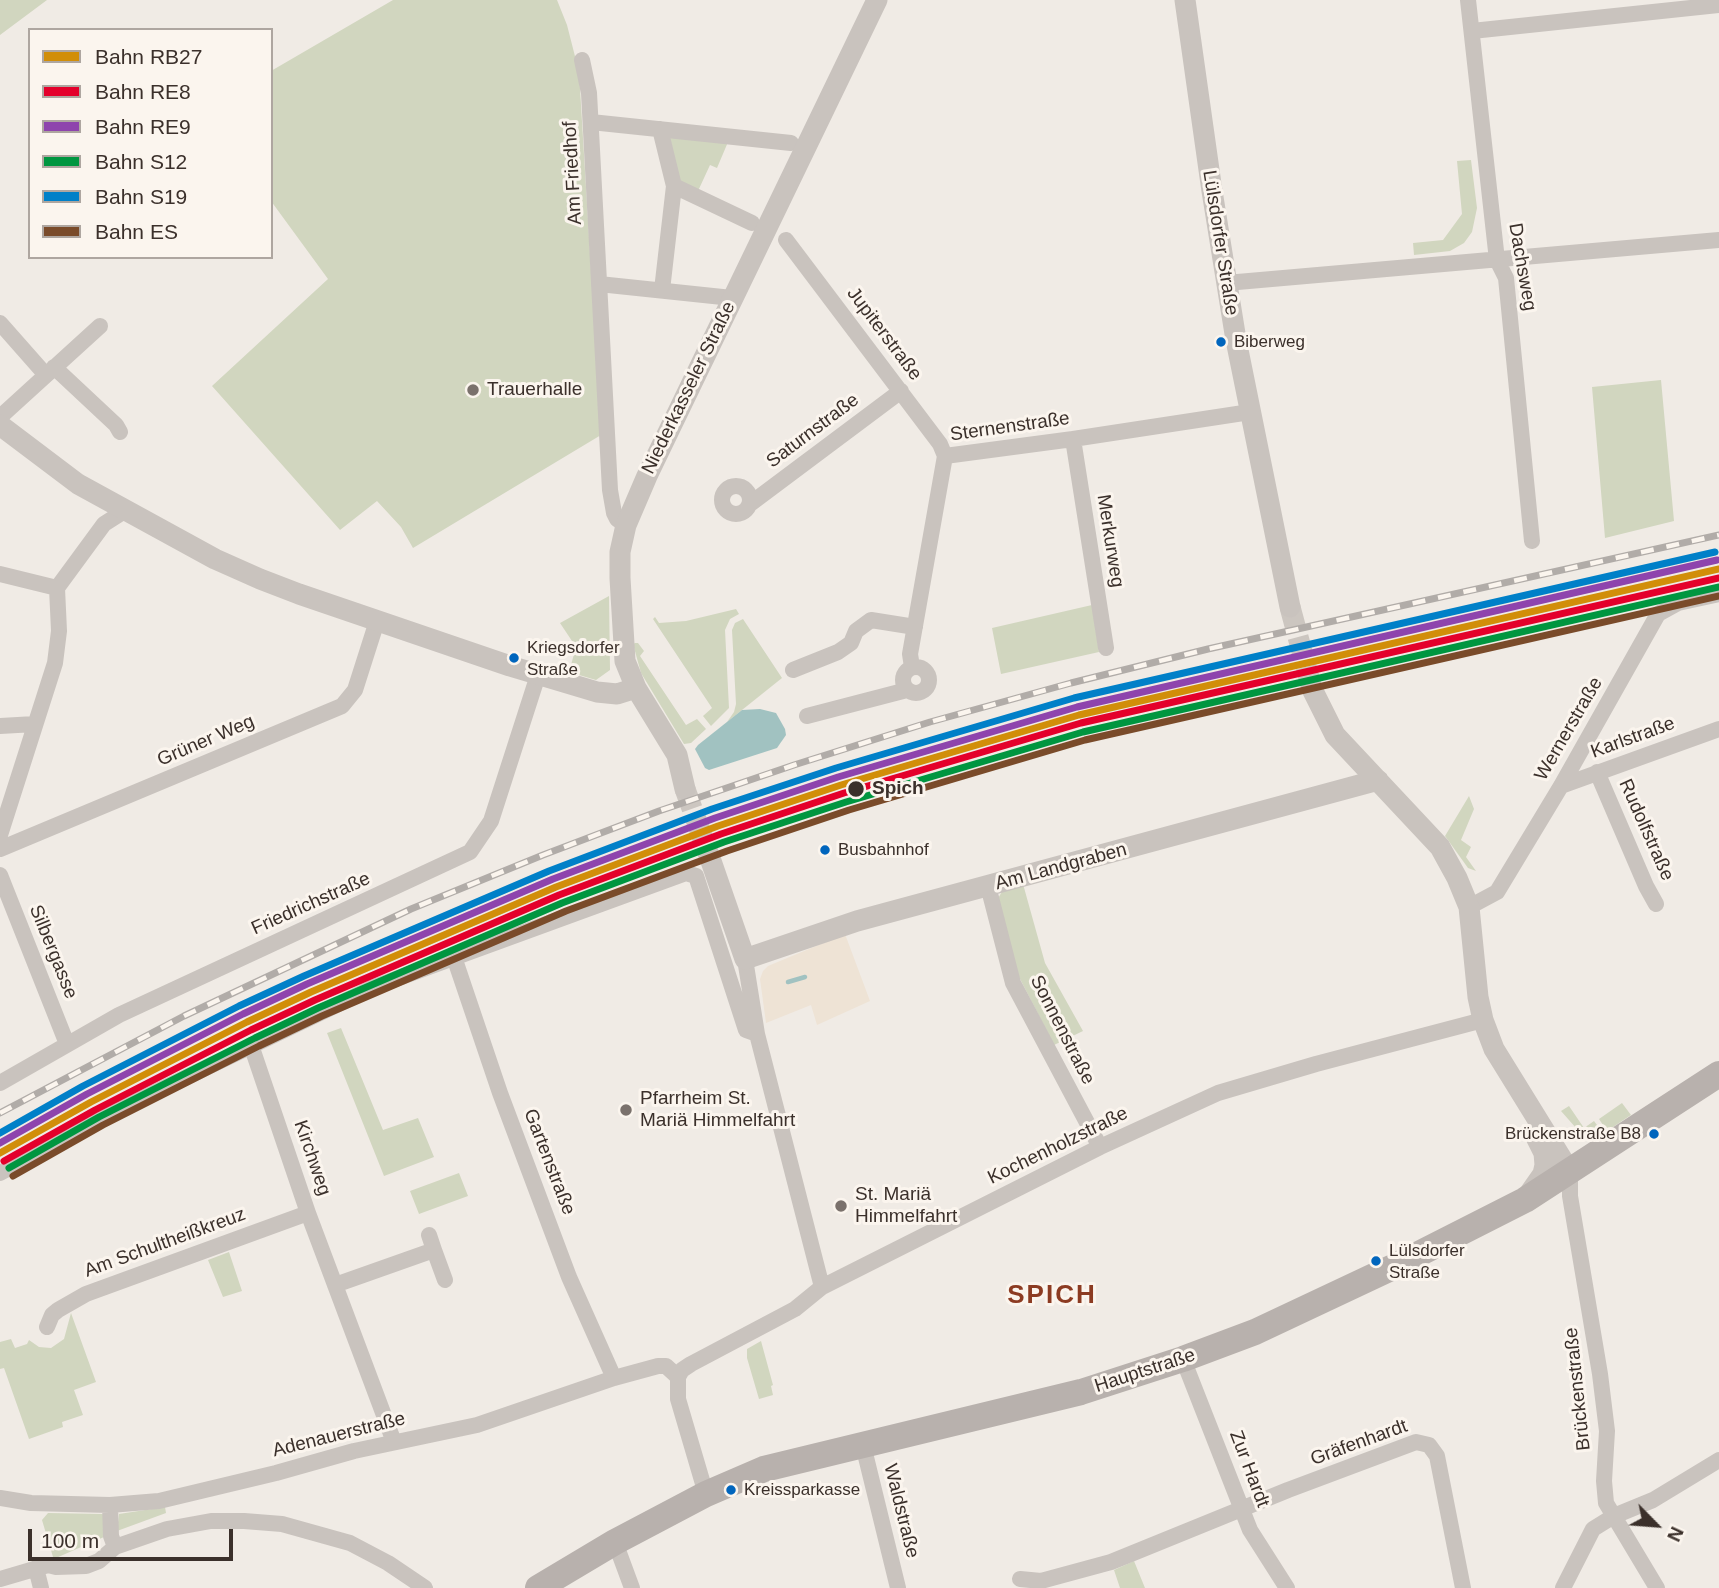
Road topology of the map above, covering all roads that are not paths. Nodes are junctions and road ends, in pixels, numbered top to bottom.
1 (877, 0) edge
2 (1185, 0) edge
3 (1468, 0) edge
4 (1719, 5) edge
5 (1472, 31) junction
6 (583, 60) dead end
7 (591, 122) junction
8 (660, 129) junction
9 (790, 143) dead end
10 (674, 186) junction
11 (752, 223) dead end
12 (786, 240) dead end
13 (1719, 240) edge
14 (1497, 260) junction
15 (1226, 283) junction
16 (599, 284) junction
17 (662, 290) junction
18 (732, 298) junction
19 (0, 323) edge
20 (100, 326) dead end
21 (50, 370) junction
22 (901, 391) junction
23 (1250, 412) junction
24 (0, 417) edge
25 (0, 425) edge
26 (120, 432) dead end
27 (1073, 439) junction
28 (945, 456) junction
29 (750, 504) dead end
30 (126, 510) junction
31 (626, 525) junction
32 (1532, 541) dead end
33 (0, 574) edge
34 (57, 588) junction
35 (1719, 594) edge
36 (1290, 607) tunnel mouth
37 (377, 621) junction
38 (915, 627) junction
39 (1106, 648) dead end
40 (912, 667) junction
41 (793, 670) dead end
42 (538, 675) junction
43 (636, 688) junction
44 (1312, 689) tunnel mouth
45 (907, 690) junction
46 (807, 716) dead end
47 (35, 724) junction
48 (0, 726) edge
49 (1719, 729) edge
50 (1597, 772) junction
51 (1378, 780) junction
52 (1561, 786) junction
53 (685, 789) tunnel mouth
54 (0, 835) edge
55 (0, 849) edge
56 (711, 861) tunnel mouth
57 (0, 875) edge
58 (988, 887) junction
59 (1656, 904) dead end
60 (1469, 906) junction
61 (454, 957) junction
62 (745, 959) junction
63 (1483, 1020) junction
64 (757, 1034) junction
65 (67, 1044) junction
66 (251, 1045) junction
67 (1719, 1074) edge
68 (0, 1083) edge
69 (1526, 1103) junction
70 (1100, 1147) junction
71 (1570, 1172) junction
72 (0, 1173) edge
73 (1525, 1200) junction
74 (308, 1213) junction
75 (445, 1280) dead end
76 (335, 1285) junction
77 (822, 1287) junction
78 (47, 1327) dead end
79 (1183, 1359) junction
80 (678, 1377) junction
81 (614, 1378) junction
82 (394, 1442) junction
83 (863, 1445) junction
84 (1719, 1460) edge
85 (706, 1494) junction
86 (0, 1498) edge
87 (110, 1505) junction
88 (1242, 1510) junction
89 (1614, 1516) junction
90 (615, 1542) junction
91 (115, 1547) junction
92 (36, 1568) junction
93 (0, 1579) edge
94 (1020, 1579) dead end
95 (41, 1588) edge
96 (425, 1588) edge
97 (538, 1588) edge
98 (632, 1588) edge
99 (898, 1588) edge
100 (1287, 1588) edge
101 (1463, 1588) edge
102 (1563, 1588) edge
103 (1657, 1588) edge

1 - 18 street, Niederkasseler Straße
2 - 15 street, Lülsdorfer Straße
3 - 5 street, Dachsweg
4 - 5 street
5 - 14 street, Dachsweg
6 - 7 street, Am Friedhof
7 - 8 street
7 - 16 street, Am Friedhof
8 - 9 street
8 - 10 street
10 - 11 street
10 - 17 street
12 - 22 street, Jupiterstraße
13 - 14 street
14 - 15 street
14 - 32 street, Dachsweg
15 - 23 street, Lülsdorfer Straße
16 - 17 street
16 - 31 street, Am Friedhof
17 - 18 street
18 - 31 street, Niederkasseler Straße
19 - 21 street
20 - 21 street
21 - 24 street
21 - 26 street
22 - 28 street, Jupiterstraße
22 - 29 street, Saturnstraße
23 - 27 street, Sternenstraße
23 - 36 street, Lülsdorfer Straße
25 - 30 street
27 - 28 street, Sternenstraße
27 - 39 street, Merkurweg
28 - 38 street, Sternenstraße
30 - 34 street
30 - 37 street
31 - 43 street, Niederkasseler Straße
33 - 34 street
34 - 47 street
35 - 52 street, Wernerstraße
37 - 42 street
37 - 55 street, Grüner Weg
38 - 40 street, Sternenstraße
38 - 41 street
40 - 45 street, Sternenstraße
40 - 45 street
42 - 43 street
42 - 65 street, Friedrichstraße
43 - 53 street, Niederkasseler Straße
44 - 51 street
45 - 46 street
47 - 48 street
47 - 54 street
49 - 50 street, Karlstraße
50 - 52 street, Karlstraße
50 - 59 street, Rudolfstraße
51 - 58 street, Am Landgraben
51 - 60 street
52 - 60 street, Wernerstraße
56 - 62 street
57 - 65 street, Silbergasse
58 - 62 street, Am Landgraben
58 - 70 street, Sonnenstraße
60 - 63 street
61 - 64 street
61 - 66 street
61 - 81 street, Gartenstraße
62 - 64 street
63 - 69 street
63 - 70 street, Kochenholzstraße
64 - 77 street
65 - 68 street, Friedrichstraße
66 - 72 street
66 - 74 street, Kirchweg
67 - 71 main road, Hauptstraße
69 - 71 street
69 - 73 street
70 - 77 street, Kochenholzstraße
71 - 73 main road, Hauptstraße
71 - 89 street, Brückenstraße
73 - 79 main road, Hauptstraße
74 - 76 street, Kirchweg
74 - 78 street, Am Schultheißkreuz
75 - 76 street
76 - 82 street, Kirchweg
77 - 80 street, Kochenholzstraße
79 - 83 main road, Hauptstraße
79 - 88 street, Zur Hardt
80 - 81 street, Adenauerstraße
80 - 85 street
81 - 82 street, Adenauerstraße
82 - 87 street, Adenauerstraße
83 - 85 main road, Hauptstraße
83 - 99 street, Waldstraße
84 - 89 street
85 - 90 main road, Hauptstraße
86 - 87 street, Adenauerstraße
87 - 91 street
88 - 94 street
88 - 100 street, Zur Hardt
88 - 101 street, Gräfenhardt
89 - 102 street
89 - 103 street, Brückenstraße
90 - 97 main road, Hauptstraße
90 - 98 street
91 - 92 street
91 - 96 street
92 - 93 street
92 - 95 street

